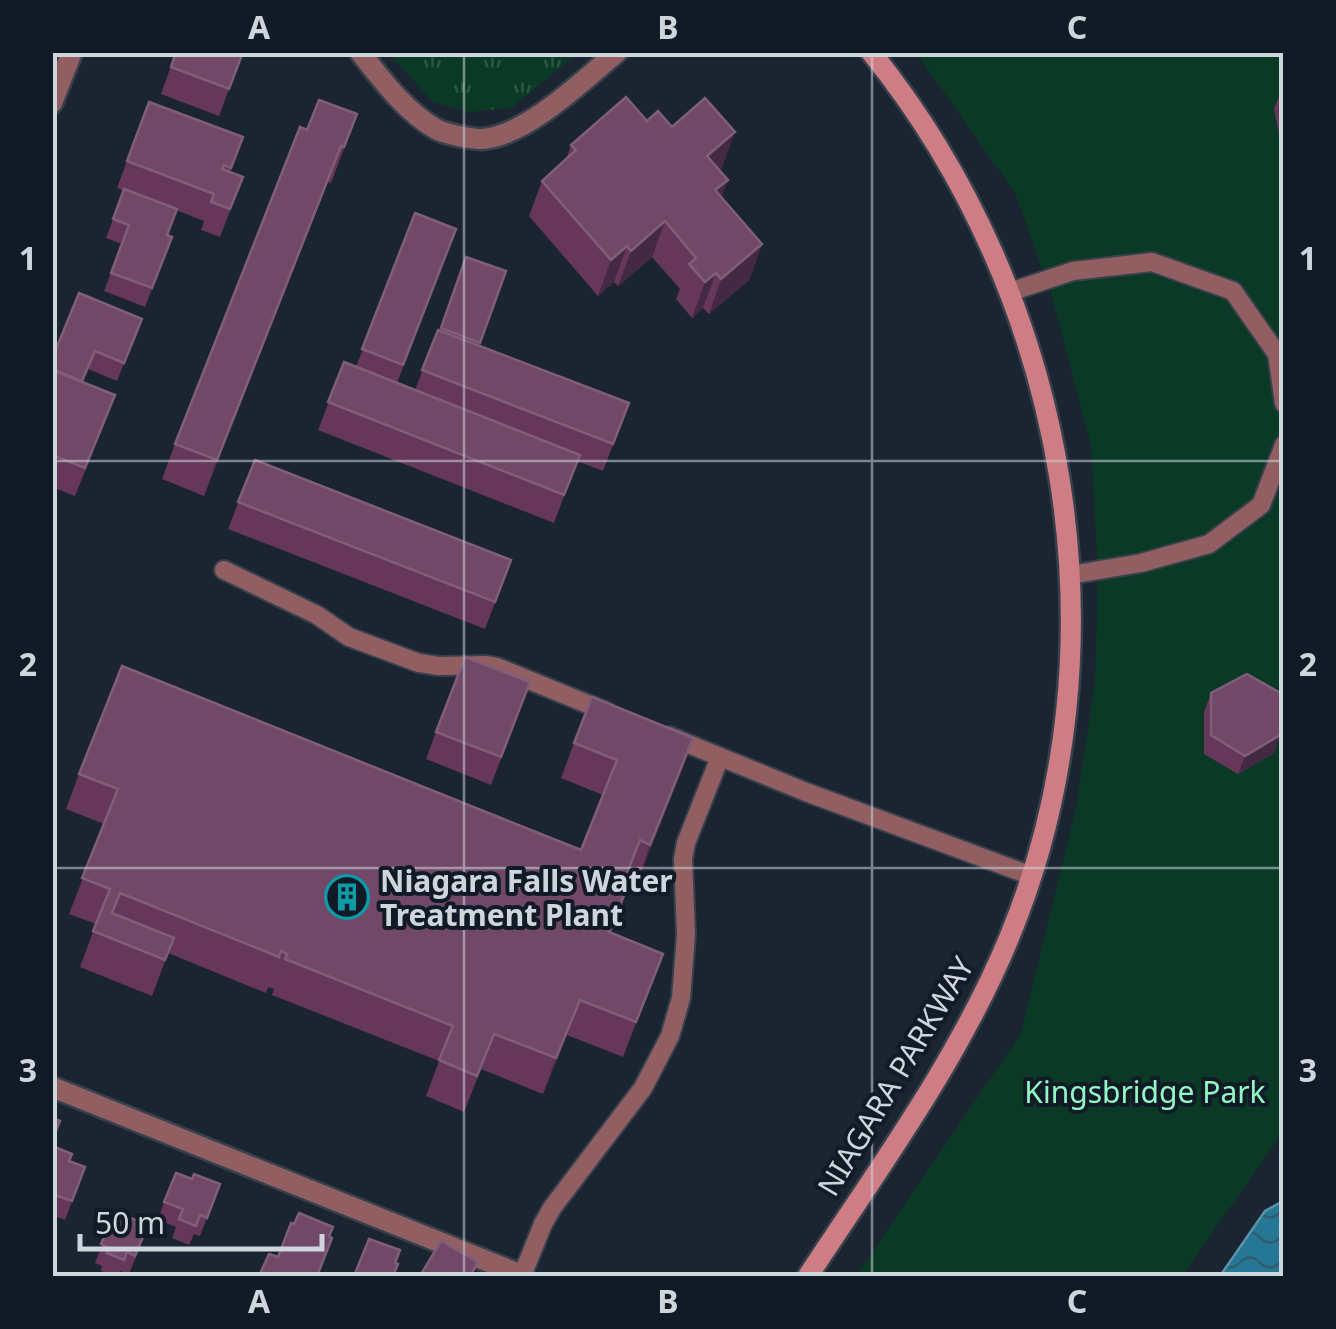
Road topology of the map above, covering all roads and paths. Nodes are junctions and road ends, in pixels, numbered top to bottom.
1 (72, 52) edge
2 (360, 52) edge
3 (617, 52) edge
4 (871, 52) edge
5 (52, 103) edge
6 (1010, 292) junction
7 (1284, 403) edge
8 (1284, 444) edge
9 (224, 570) dead end
10 (1070, 575) junction
11 (617, 716) edge
12 (651, 730) edge
13 (720, 757) junction
14 (1032, 876) junction
15 (52, 1086) edge
16 (523, 1276) edge
17 (808, 1276) edge

1 - 5 street
2 - 3 street
4 - 6 main road, NIAGARA PARKWAY
6 - 7 lane
6 - 10 main road, NIAGARA PARKWAY
8 - 10 lane
9 - 11 lane
10 - 14 main road, NIAGARA PARKWAY
12 - 13 lane
13 - 14 lane
13 - 16 lane
14 - 17 main road, NIAGARA PARKWAY
15 - 16 street

